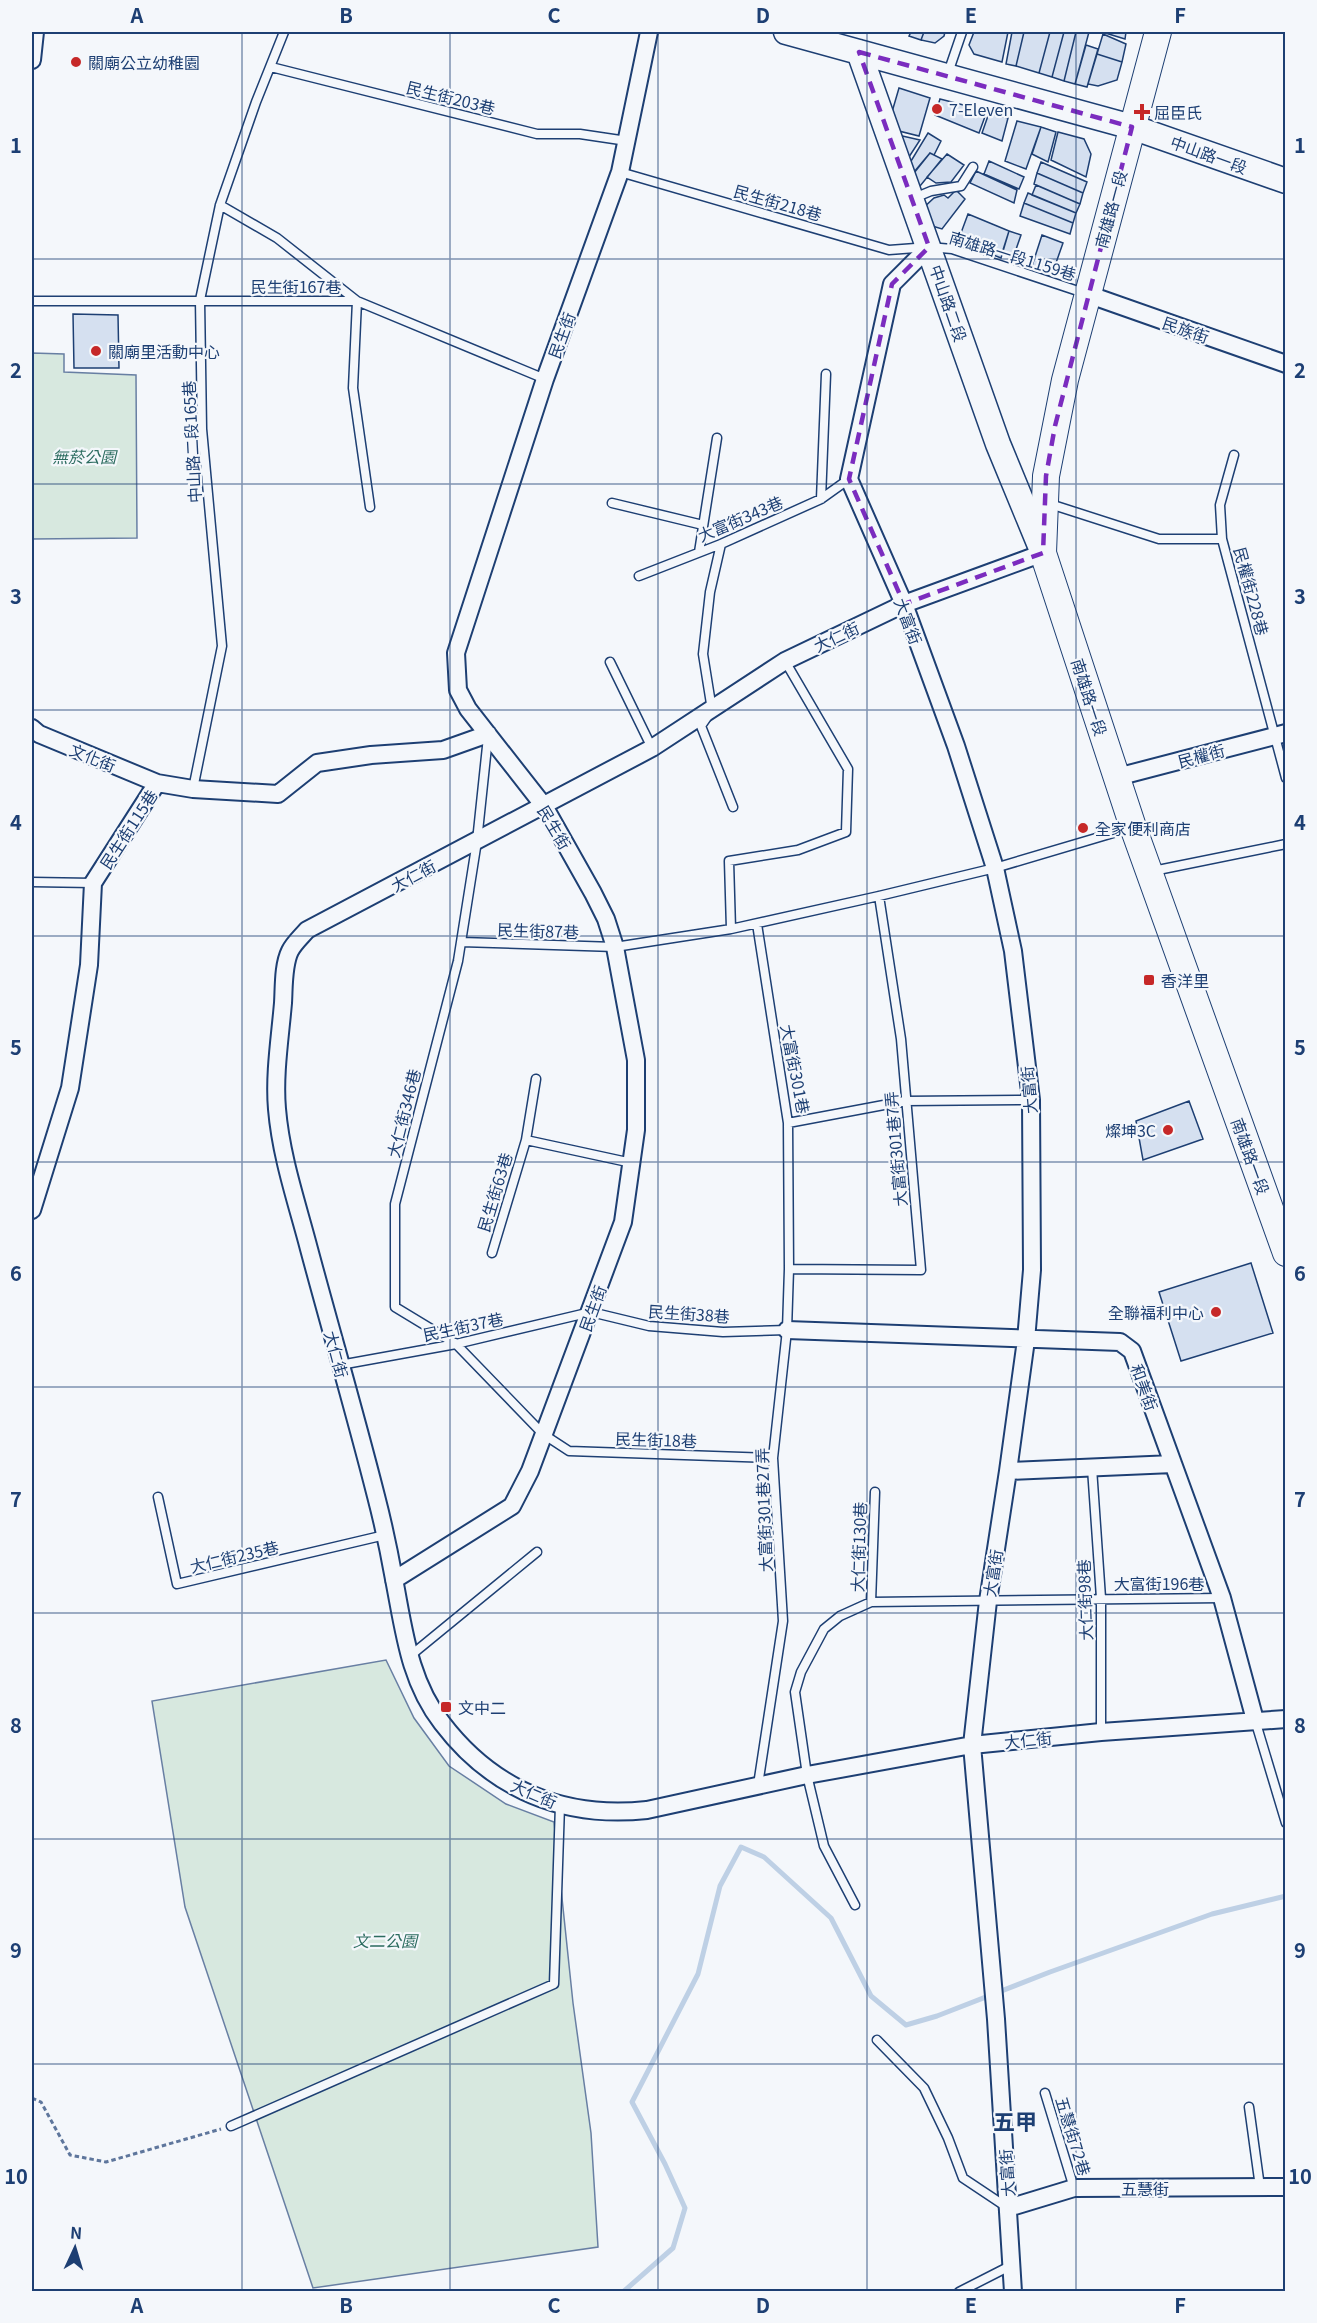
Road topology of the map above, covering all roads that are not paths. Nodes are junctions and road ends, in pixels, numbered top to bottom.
1 (35, 32) edge
2 (284, 32) edge
3 (649, 32) edge
4 (786, 32) edge
5 (962, 32) edge
6 (1158, 32) edge
7 (859, 52) junction
8 (32, 60) edge
9 (271, 67) junction
10 (947, 76) junction
11 (1132, 126) junction
12 (627, 141) junction
13 (973, 167) dead end
14 (620, 172) junction
15 (1283, 177) edge
16 (911, 199) junction
17 (220, 205) junction
18 (929, 247) junction
19 (1087, 294) junction
20 (201, 300) junction
21 (32, 301) edge
22 (357, 301) junction
23 (1286, 364) edge
24 (826, 374) dead end
25 (545, 379) junction
26 (717, 438) dead end
27 (1234, 455) dead end
28 (849, 479) junction
29 (821, 499) junction
30 (1044, 502) junction
31 (612, 503) dead end
32 (370, 507) dead end
33 (703, 525) junction
34 (1222, 539) junction
35 (721, 544) junction
36 (699, 552) junction
37 (1043, 553) junction
38 (639, 576) dead end
39 (904, 604) junction
40 (784, 661) junction
41 (610, 662) dead end
42 (712, 710) junction
43 (32, 728) edge
44 (488, 734) junction
45 (1280, 734) edge
46 (652, 748) junction
47 (1117, 777) junction
48 (1286, 778) edge
49 (157, 783) junction
50 (193, 789) junction
51 (544, 806) junction
52 (733, 807) dead end
53 (1133, 828) junction
54 (477, 841) junction
55 (1286, 844) edge
56 (995, 867) junction
57 (1149, 872) junction
58 (32, 882) edge
59 (93, 883) junction
60 (879, 896) junction
61 (756, 924) junction
62 (731, 929) junction
63 (461, 942) junction
64 (615, 947) junction
65 (536, 1079) dead end
66 (1031, 1100) junction
67 (905, 1101) junction
68 (788, 1123) junction
69 (526, 1140) junction
70 (632, 1163) junction
71 (32, 1210) edge
72 (492, 1253) dead end
73 (1286, 1253) edge
74 (789, 1269) junction
75 (591, 1312) junction
76 (787, 1330) junction
77 (1026, 1340) junction
78 (456, 1344) junction
79 (340, 1365) junction
80 (543, 1434) junction
81 (773, 1458) junction
82 (1173, 1464) junction
83 (1092, 1468) junction
84 (1008, 1471) junction
85 (875, 1492) dead end
86 (158, 1497) dead end
87 (385, 1536) junction
88 (537, 1552) dead end
89 (394, 1580) junction
90 (1101, 1598) junction
91 (1222, 1598) junction
92 (988, 1600) junction
93 (871, 1602) junction
94 (410, 1656) junction
95 (1286, 1719) edge
96 (1255, 1720) junction
97 (1101, 1732) junction
98 (972, 1745) junction
99 (807, 1775) junction
100 (758, 1786) junction
101 (560, 1805) junction
102 (1286, 1823) edge
103 (855, 1905) dead end
104 (877, 2040) dead end
105 (1045, 2092) dead end
106 (1249, 2107) dead end
107 (231, 2126) road end
108 (1260, 2187) junction
109 (1286, 2187) edge
110 (1074, 2188) junction
111 (1008, 2208) junction
112 (1010, 2266) junction
113 (959, 2292) edge
114 (1013, 2292) edge

1 - 8 street
2 - 9 lane, 中山路二段165巷
3 - 12 street, 民生街
4 - 7 street
5 - 10 lane
6 - 11 main road, 南雄路一段
7 - 10 street
7 - 16 street, 中山路二段
9 - 12 lane, 民生街203巷
9 - 17 lane, 中山路二段165巷
10 - 11 street
11 - 15 street, 中山路一段
11 - 19 main road, 南雄路一段
12 - 14 street, 民生街
13 - 16 lane
14 - 18 lane, 民生街218巷
14 - 25 street, 民生街
16 - 18 street, 中山路二段
17 - 20 lane, 中山路二段165巷
17 - 22 lane
18 - 19 lane, 南雄路一段1159巷
18 - 28 street
18 - 37 street, 中山路二段
19 - 23 street, 民族街
19 - 30 main road, 南雄路一段
20 - 21 lane, 民生街167巷
20 - 22 lane, 民生街167巷
20 - 50 lane, 中山路二段165巷
22 - 25 lane, 民生街167巷
22 - 32 lane
24 - 29 lane
25 - 44 street, 民生街
26 - 33 lane
27 - 34 lane, 民權街228巷
28 - 29 lane, 大富街343巷
28 - 39 street, 大富街
29 - 35 lane, 大富街343巷
30 - 34 lane
30 - 37 main road, 南雄路一段
31 - 33 lane
33 - 36 lane
34 - 45 lane, 民權街228巷
35 - 36 lane, 大富街343巷
35 - 42 lane
36 - 38 lane, 大富街343巷
37 - 39 street, 大仁街
37 - 47 main road, 南雄路一段
39 - 40 street, 大仁街
39 - 56 street, 大富街
40 - 42 street, 大仁街
40 - 62 lane
41 - 46 lane
42 - 46 street, 大仁街
42 - 52 lane
43 - 49 street, 文化街
44 - 50 street, 民生街115巷
44 - 51 street, 民生街
44 - 54 lane, 大仁街346巷
45 - 47 street, 民權街
45 - 48 lane, 民權街228巷
46 - 51 street, 大仁街
47 - 53 main road, 南雄路一段
49 - 50 street, 民生街115巷
49 - 59 street, 民生街115巷
51 - 54 street, 大仁街
51 - 64 street, 民生街
53 - 56 lane
53 - 57 main road, 南雄路一段
54 - 63 lane, 大仁街346巷
54 - 79 street, 大仁街
55 - 57 lane
56 - 60 lane
56 - 66 street, 大富街
57 - 73 main road, 南雄路一段
58 - 59 lane
59 - 71 street, 民生街115巷
60 - 61 lane
60 - 67 lane, 大富街301巷7弄
61 - 62 lane
61 - 68 lane, 大富街301巷
62 - 64 lane
63 - 64 lane, 民生街87巷
63 - 78 lane, 大仁街346巷
64 - 70 street, 民生街
65 - 69 lane, 民生街63巷
66 - 67 lane, 大富街301巷
66 - 77 street, 大富街
67 - 68 lane, 大富街301巷
67 - 74 lane, 大富街301巷7弄
68 - 74 lane, 大富街301巷27弄
69 - 70 lane, 民生街63巷
69 - 72 lane, 民生街63巷
70 - 75 street, 民生街
74 - 76 lane, 大富街301巷27弄
75 - 76 lane, 民生街38巷
75 - 78 lane, 民生街37巷
75 - 80 street, 民生街
76 - 77 street, 和美街
76 - 81 lane, 大富街301巷27弄
77 - 82 street, 和美街
77 - 84 street, 大富街
78 - 79 lane, 民生街37巷
78 - 80 lane, 大仁街346巷
79 - 87 street, 大仁街
80 - 81 lane, 民生街18巷
80 - 89 street, 民生街
81 - 100 lane, 大富街301巷27弄
82 - 83 street
82 - 91 street, 和美街
83 - 84 street
83 - 90 lane, 大仁街98巷
84 - 92 street, 大富街
85 - 93 lane, 大仁街130巷
86 - 87 lane, 大仁街235巷
87 - 89 street, 大仁街
88 - 94 lane
89 - 94 street, 大仁街
90 - 91 lane, 大富街196巷
90 - 92 lane, 大富街196巷
90 - 97 lane, 大仁街98巷
91 - 96 street, 和美街
92 - 93 lane, 大仁街130巷
92 - 98 street, 大富街
93 - 99 lane, 大仁街130巷
94 - 101 street, 大仁街
95 - 96 street, 大仁街
96 - 97 street, 大仁街
96 - 102 lane
97 - 98 street, 大仁街
98 - 99 street, 大仁街
98 - 111 street, 大富街
99 - 100 street, 大仁街
99 - 103 lane, 大仁街130巷
100 - 101 street, 大仁街
101 - 107 lane
104 - 111 lane
105 - 110 lane, 五慧街72巷
106 - 108 lane
108 - 109 street, 五慧街
108 - 110 street, 五慧街
110 - 111 street, 五慧街
111 - 112 street, 大富街
112 - 113 lane
112 - 114 street, 大富街

